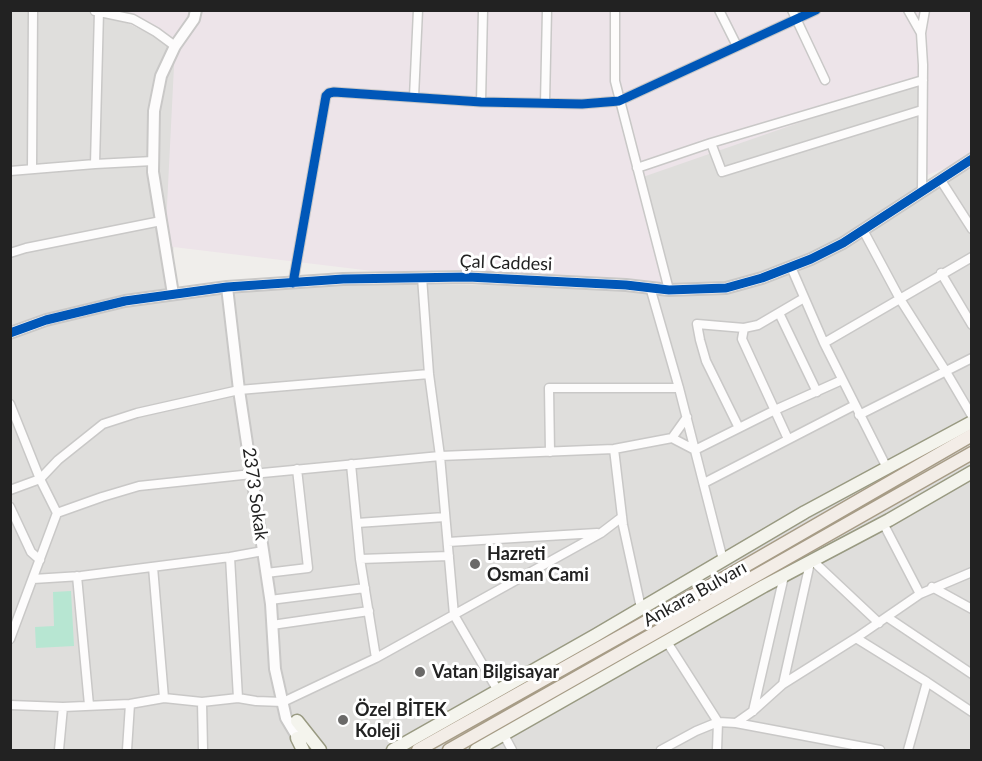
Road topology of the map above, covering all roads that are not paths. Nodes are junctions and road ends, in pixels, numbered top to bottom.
1 (33, 10) edge
2 (196, 10) edge
3 (418, 10) edge
4 (483, 10) edge
5 (547, 10) edge
6 (615, 10) edge
7 (719, 10) edge
8 (816, 10) edge
9 (908, 10) edge
10 (926, 10) edge
11 (97, 11) edge
12 (126, 14) edge
13 (794, 15) edge
14 (921, 33) junction
15 (175, 46) junction
16 (737, 46) junction
17 (825, 80) dead end
18 (923, 80) junction
19 (414, 97) junction
20 (619, 101) junction
21 (481, 102) junction
22 (545, 103) junction
23 (922, 111) junction
24 (711, 143) junction
25 (972, 159) edge
26 (153, 161) junction
27 (95, 164) junction
28 (637, 168) junction
29 (32, 169) junction
30 (10, 171) edge
31 (940, 179) junction
32 (922, 191) junction
33 (161, 222) junction
34 (972, 229) edge
35 (863, 230) junction
36 (10, 253) edge
37 (972, 257) edge
38 (791, 267) junction
39 (941, 273) junction
40 (422, 277) junction
41 (292, 283) junction
42 (227, 287) junction
43 (650, 287) junction
44 (669, 290) junction
45 (173, 294) junction
46 (804, 298) junction
47 (900, 299) junction
48 (778, 313) junction
49 (972, 325) edge
50 (744, 327) junction
51 (10, 333) edge
52 (824, 343) junction
53 (972, 358) edge
54 (945, 370) junction
55 (429, 374) junction
56 (843, 380) junction
57 (679, 388) junction
58 (239, 390) junction
59 (817, 392) junction
60 (10, 404) edge
61 (855, 405) junction
62 (775, 410) junction
63 (860, 415) junction
64 (972, 416) edge
65 (687, 417) junction
66 (972, 422) edge
67 (739, 428) junction
68 (972, 435) edge
69 (672, 438) junction
70 (788, 439) junction
71 (614, 449) junction
72 (695, 450) junction
73 (550, 452) junction
74 (972, 453) edge
75 (440, 456) junction
76 (351, 464) junction
77 (887, 468) junction
78 (297, 469) junction
79 (972, 472) edge
80 (252, 474) junction
81 (40, 479) junction
82 (704, 483) junction
83 (10, 490) edge
84 (10, 507) edge
85 (57, 513) junction
86 (445, 517) junction
87 (622, 517) junction
88 (357, 523) junction
89 (883, 523) junction
90 (601, 533) junction
91 (448, 542) junction
92 (263, 551) junction
93 (449, 556) junction
94 (230, 557) junction
95 (360, 559) junction
96 (40, 560) junction
97 (723, 560) junction
98 (812, 562) junction
99 (153, 567) junction
100 (972, 572) edge
101 (266, 573) junction
102 (77, 576) junction
103 (784, 576) junction
104 (33, 579) junction
105 (932, 587) junction
106 (365, 588) junction
107 (920, 594) junction
108 (270, 600) junction
109 (641, 608) junction
110 (972, 609) edge
111 (369, 611) junction
112 (454, 615) junction
113 (887, 617) junction
114 (879, 622) junction
115 (272, 625) junction
116 (856, 638) junction
117 (10, 639) edge
118 (667, 642) junction
119 (376, 658) junction
120 (972, 675) edge
121 (927, 682) junction
122 (783, 684) junction
123 (498, 691) junction
124 (164, 698) junction
125 (238, 698) junction
126 (202, 702) junction
127 (283, 702) junction
128 (130, 704) junction
129 (10, 705) edge
130 (89, 705) junction
131 (63, 707) junction
132 (753, 711) junction
133 (972, 712) edge
134 (297, 721) junction
135 (718, 722) junction
136 (736, 723) junction
137 (504, 735) junction
138 (297, 738) joint
139 (857, 748) edge
140 (59, 750) edge
141 (127, 750) edge
142 (203, 750) edge
143 (304, 750) edge
144 (315, 750) edge
145 (320, 750) edge
146 (393, 750) edge
147 (418, 750) edge
148 (449, 750) edge
149 (476, 750) edge
150 (513, 750) edge
151 (661, 750) edge
152 (717, 750) edge
153 (880, 750) edge
154 (908, 750) edge

1 - 29 street
2 - 15 street
3 - 19 street
4 - 21 street
5 - 22 street
6 - 20 street
7 - 16 street
8 - 13 street
9 - 14 street
10 - 14 street
11 - 12 street
11 - 27 street
12 - 15 street
13 - 16 street
13 - 17 street
14 - 18 street
15 - 26 street
16 - 20 street
18 - 23 street
18 - 24 street
19 - 21 street
19 - 41 street
20 - 22 street
20 - 28 street
21 - 22 street
23 - 24 street
23 - 32 street
24 - 28 street
25 - 31 street, Çal Caddesi
26 - 27 street
26 - 33 street
27 - 29 street
28 - 44 street
29 - 30 street
31 - 32 street, Çal Caddesi
31 - 34 street
32 - 35 street, Çal Caddesi
33 - 36 street
33 - 45 street
35 - 38 street, Çal Caddesi
35 - 47 street
37 - 39 street
38 - 44 street, Çal Caddesi
38 - 46 street
39 - 47 street
39 - 49 street
40 - 41 street, Çal Caddesi
40 - 43 street, Çal Caddesi
40 - 55 street
41 - 42 street, Çal Caddesi
42 - 45 street, Çal Caddesi
42 - 58 street, 2373 Sokak
43 - 44 street, Çal Caddesi
43 - 57 street
45 - 51 street, Çal Caddesi
46 - 48 street
46 - 52 street
47 - 52 street
47 - 54 street
48 - 50 street
48 - 59 street
50 - 62 street
50 - 67 street
52 - 56 street
53 - 54 street
54 - 63 street
54 - 64 street
55 - 58 street
55 - 75 street
56 - 59 street
56 - 61 street
57 - 65 street
57 - 73 street
58 - 80 street, 2373 Sokak
58 - 81 street
59 - 62 street
60 - 81 street
61 - 63 street
61 - 70 street
62 - 67 street
62 - 70 street
63 - 77 street
65 - 69 street
65 - 72 street
66 - 77 main road
67 - 72 street
68 - 147 main road, Ankara Bulvarı
69 - 71 street
69 - 72 street
70 - 82 street
71 - 73 street
71 - 87 street
72 - 82 street
73 - 75 street
74 - 148 main road, Ankara Bulvarı
75 - 76 street
75 - 86 street
76 - 78 street
76 - 88 street
77 - 97 main road
78 - 80 street
78 - 101 street
79 - 89 main road
80 - 85 street
80 - 92 street, 2373 Sokak
81 - 83 street
81 - 85 street
82 - 97 street
84 - 96 street
85 - 96 street
86 - 88 street
86 - 91 street
87 - 90 street
87 - 109 street
88 - 95 street
89 - 98 main road
89 - 107 street
90 - 91 street
90 - 112 street
91 - 93 street
92 - 94 street
92 - 101 street, 2373 Sokak
93 - 95 street
93 - 112 street
94 - 99 street
94 - 125 street
95 - 106 street
96 - 104 street
97 - 109 main road
98 - 103 main road
98 - 114 street
98 - 122 street
99 - 102 street
99 - 124 street
100 - 105 street
101 - 108 street, 2373 Sokak
102 - 104 street
102 - 130 street
103 - 118 main road
103 - 132 street
104 - 117 street
105 - 107 street
105 - 110 street
106 - 108 street
106 - 111 street
107 - 113 street
108 - 115 street, 2373 Sokak
109 - 123 main road
111 - 115 street
111 - 119 street
112 - 119 street
112 - 123 street
113 - 114 street
113 - 120 street
114 - 116 street
115 - 127 street, 2373 Sokak
116 - 121 street
116 - 122 street
118 - 135 street
118 - 137 main road
119 - 127 street
121 - 133 street
121 - 154 street
122 - 132 street
123 - 146 main road
124 - 126 street
124 - 128 street
125 - 126 street
125 - 127 street
126 - 142 street
127 - 134 street
127 - 138 street, 2373 Sokak
128 - 130 street
128 - 141 street
129 - 131 street
130 - 131 street
131 - 140 street
132 - 136 street
134 - 144 street
134 - 145 main road
135 - 136 street
135 - 151 street
135 - 152 street
136 - 139 street
137 - 149 main road
137 - 150 street
138 - 143 main road
139 - 153 street

